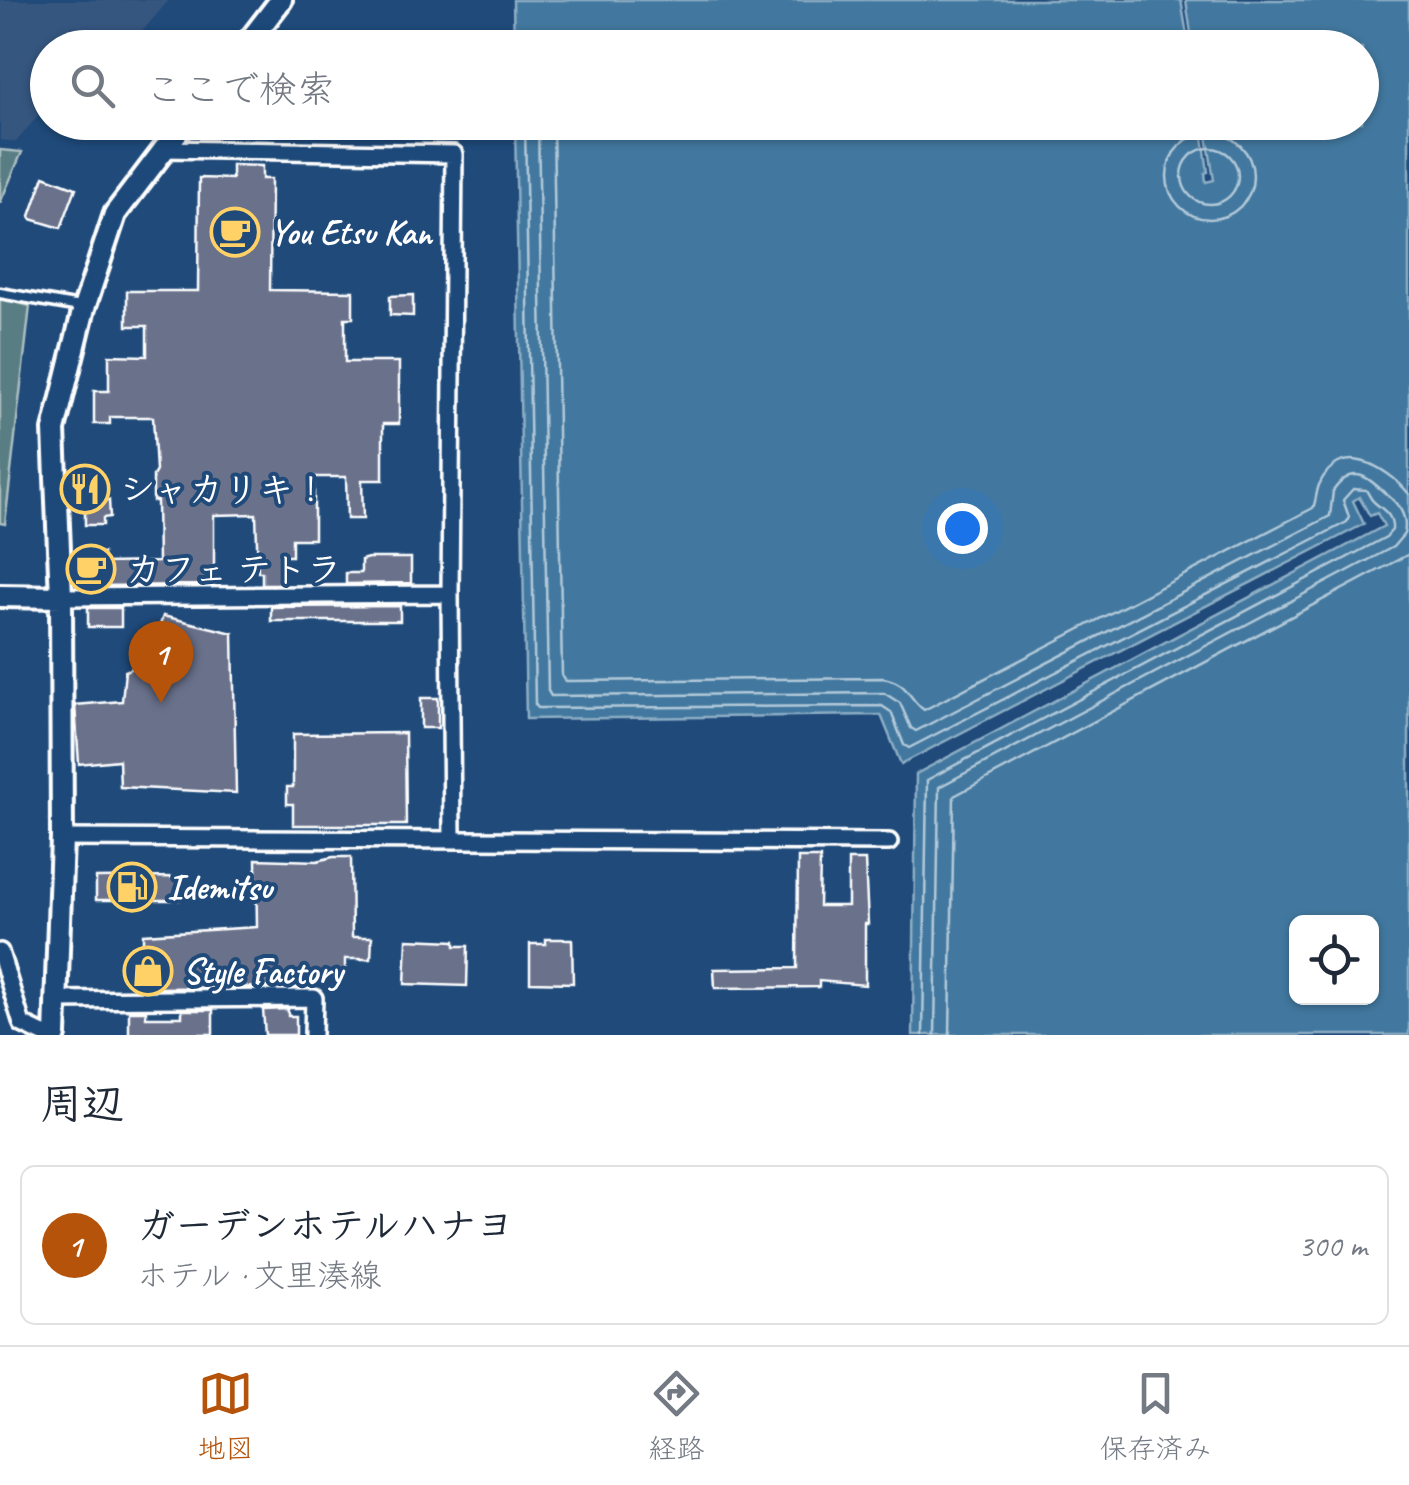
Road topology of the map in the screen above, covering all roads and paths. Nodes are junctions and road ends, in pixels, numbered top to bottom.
1 (281, 0) edge
2 (258, 30) edge
3 (171, 140) edge
4 (164, 149) junction
5 (0, 293) edge
6 (84, 308) junction
7 (450, 594) junction
8 (0, 596) edge
9 (61, 597) junction
10 (62, 838) junction
11 (452, 838) junction
12 (890, 842) dead end
13 (0, 952) edge
14 (54, 1000) junction
15 (45, 1035) edge
16 (55, 1035) edge
17 (313, 1035) edge

1 - 2 main road
3 - 4 main road
4 - 6 main road
4 - 7 street
5 - 6 lane
6 - 9 main road
7 - 9 street
7 - 11 street
8 - 9 main road
9 - 10 main road
10 - 11 street
10 - 14 main road
11 - 12 street
13 - 15 street
14 - 16 main road
14 - 17 street

